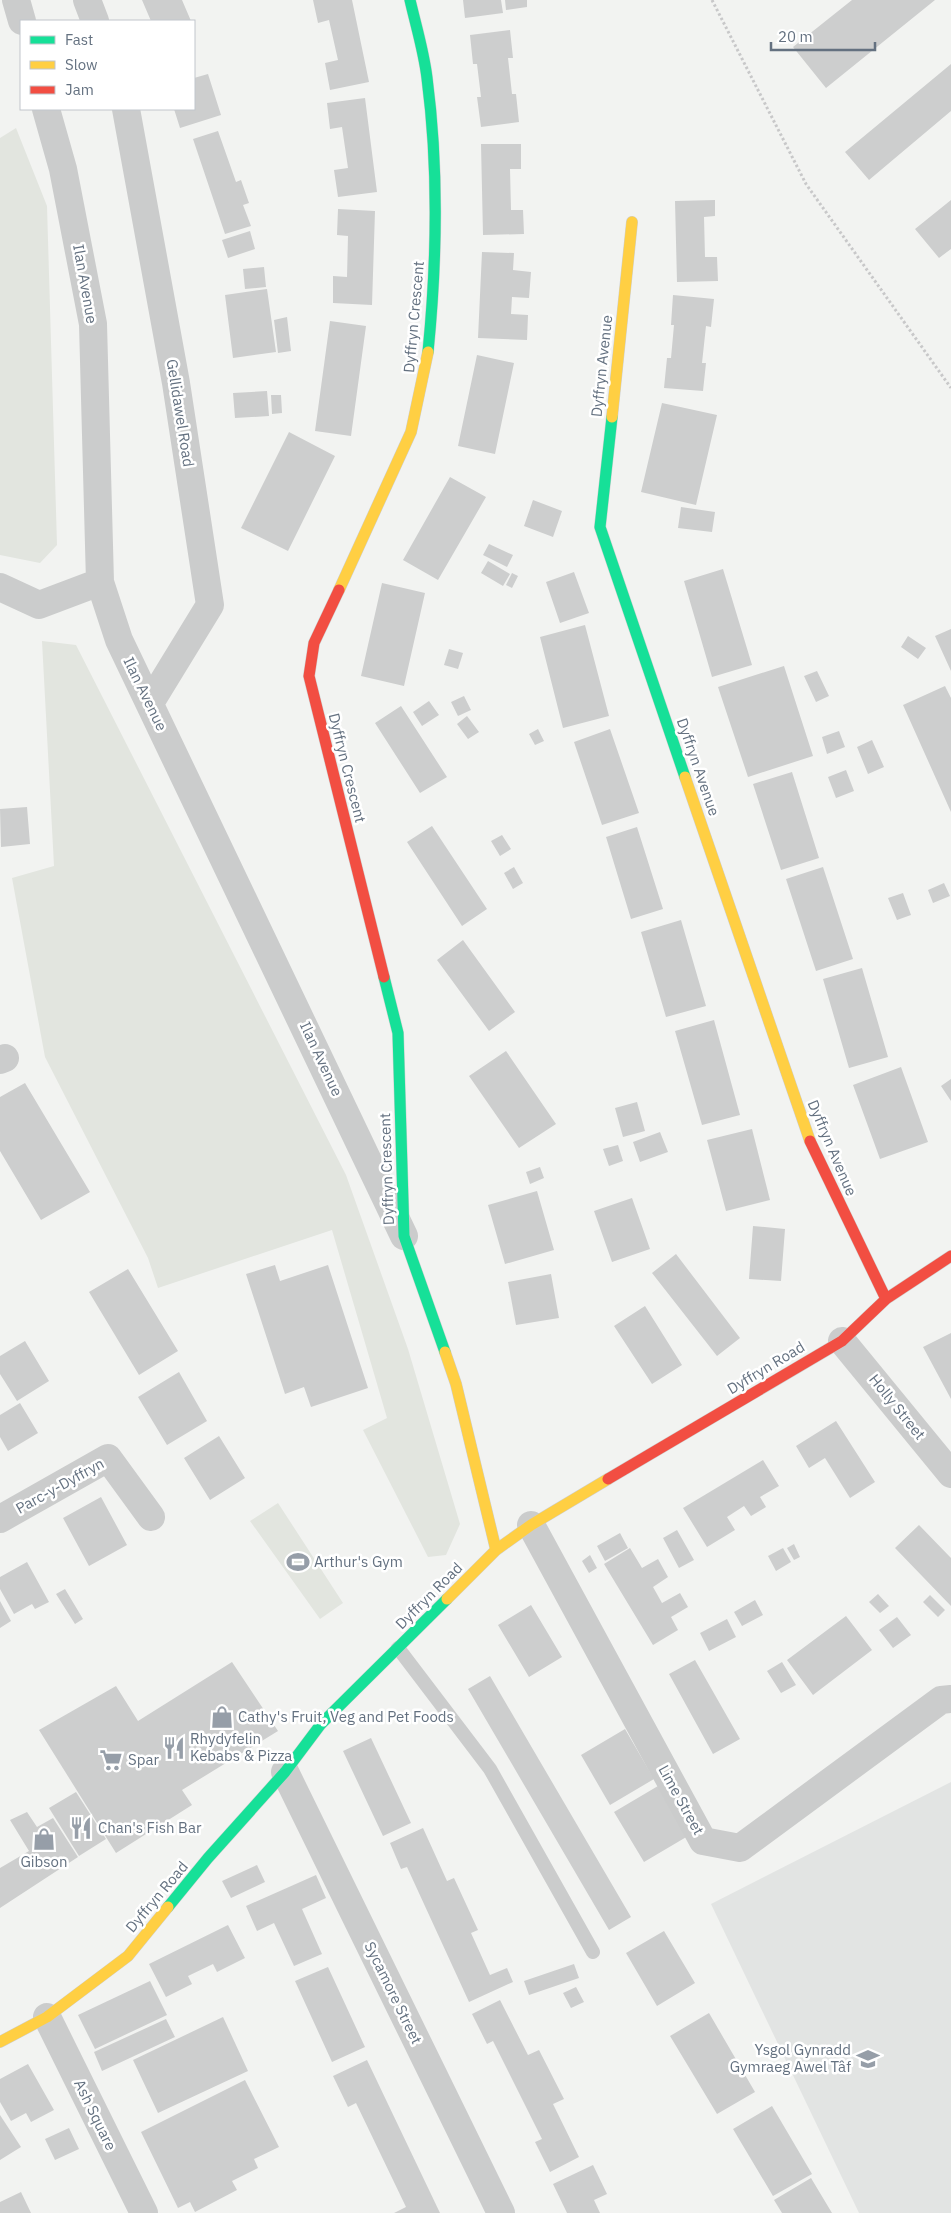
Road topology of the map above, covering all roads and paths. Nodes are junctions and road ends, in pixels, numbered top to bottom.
1 (16, 0) edge
2 (87, 0) edge
3 (410, 0) edge
4 (712, 0) edge
5 (22, 20) edge
6 (95, 20) edge
7 (46, 110) edge
8 (126, 110) edge
9 (632, 222) dead end
10 (951, 388) edge
11 (100, 582) junction
12 (0, 587) edge
13 (150, 703) junction
14 (404, 1236) junction
15 (951, 1256) edge
16 (886, 1299) junction
17 (842, 1341) junction
18 (951, 1474) edge
19 (151, 1518) dead end
20 (0, 1519) edge
21 (531, 1525) junction
22 (496, 1550) junction
23 (398, 1648) junction
24 (951, 1698) edge
25 (285, 1772) junction
26 (593, 1952) dead end
27 (47, 2017) junction
28 (0, 2042) edge
29 (144, 2213) edge
30 (500, 2213) edge

1 - 5 street
2 - 6 street
3 - 14 street, Dyffryn Crescent
4 - 10 path
7 - 11 street, Ilan Avenue
8 - 13 street, Gellidawel Road
9 - 16 street, Dyffryn Avenue
11 - 12 street
11 - 13 street, Ilan Avenue
13 - 14 street, Ilan Avenue
14 - 22 street, Dyffryn Crescent
15 - 16 street, Dyffryn Road
16 - 17 street, Dyffryn Road
17 - 18 street, Holly Street
17 - 21 street, Dyffryn Road
19 - 20 street, Parc-y-Dyffryn
21 - 22 street, Dyffryn Road
21 - 24 street, Lime Street
22 - 23 street, Dyffryn Road
23 - 25 street, Dyffryn Road
23 - 26 lane
25 - 27 street, Dyffryn Road
25 - 30 street, Sycamore Street
27 - 28 street, Dyffryn Road
27 - 29 street, Ash Square

